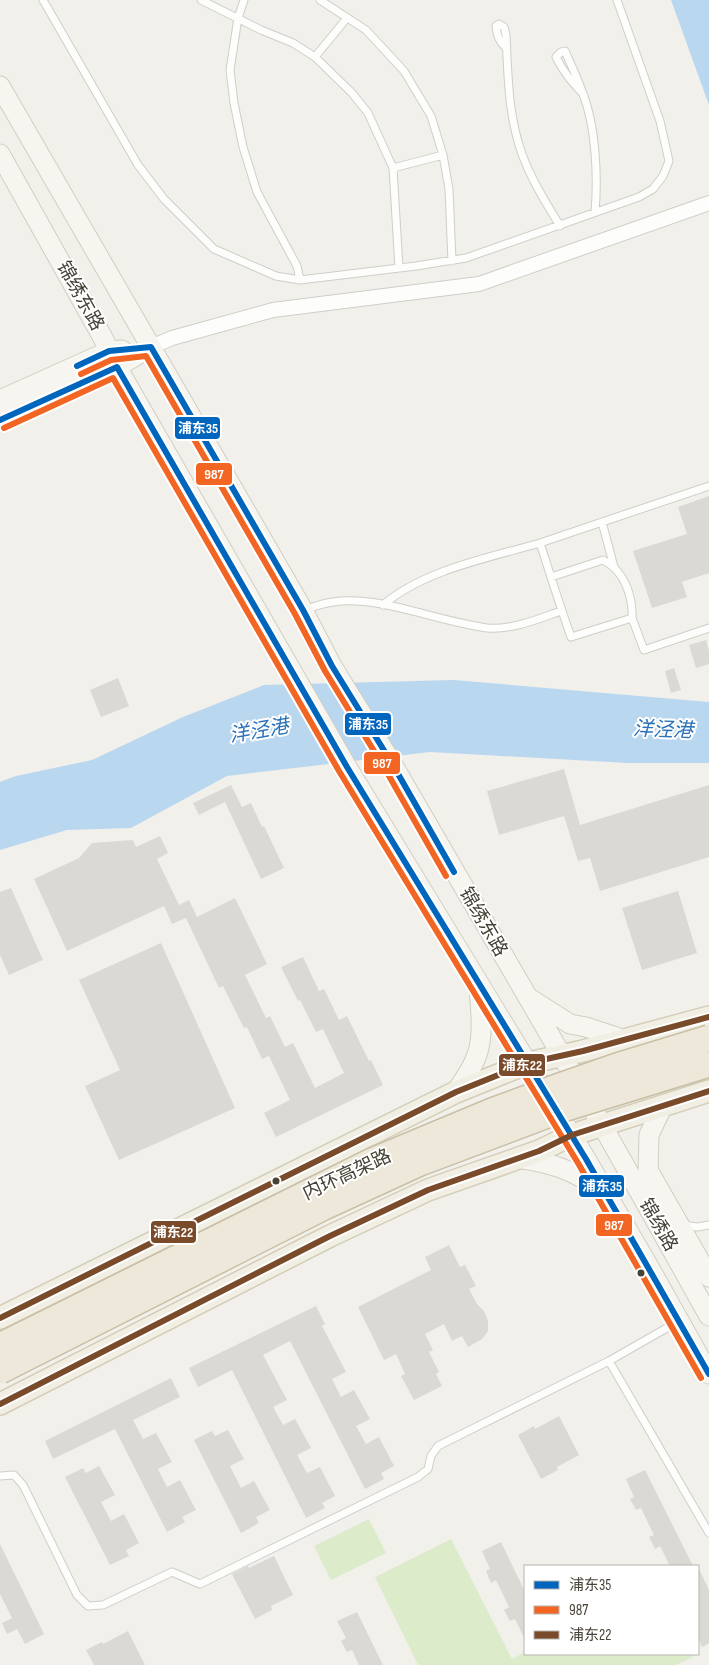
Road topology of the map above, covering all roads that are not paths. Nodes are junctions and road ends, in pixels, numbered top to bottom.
1 (43, 0) edge
2 (201, 0) edge
3 (244, 0) edge
4 (320, 0) edge
5 (617, 0) edge
6 (238, 18) junction
7 (347, 18) junction
8 (506, 48) dead end
9 (314, 56) junction
10 (0, 86) edge
11 (584, 95) junction
12 (0, 154) edge
13 (442, 155) junction
14 (393, 168) junction
15 (709, 203) edge
16 (595, 212) junction
17 (560, 226) junction
18 (452, 261) junction
19 (399, 268) junction
20 (300, 280) junction
21 (151, 347) junction
22 (113, 359) junction
23 (0, 400) edge
24 (0, 420) edge
25 (709, 486) edge
26 (602, 522) junction
27 (540, 543) junction
28 (611, 554) junction
29 (603, 560) junction
30 (614, 567) junction
31 (550, 577) junction
32 (383, 605) junction
33 (303, 610) junction
34 (562, 611) junction
35 (632, 618) junction
36 (709, 628) edge
37 (479, 983) junction
38 (525, 995) junction
39 (709, 1017) edge
40 (709, 1038) edge
41 (625, 1040) junction
42 (561, 1056) junction
43 (528, 1063) junction
44 (709, 1064) edge
45 (709, 1091) edge
46 (456, 1092) junction
47 (663, 1105) junction
48 (602, 1125) junction
49 (572, 1135) junction
50 (517, 1158) junction
51 (608, 1196) junction
52 (681, 1225) junction
53 (709, 1225) edge
54 (709, 1277) edge
55 (709, 1316) edge
56 (0, 1318) edge
57 (679, 1320) junction
58 (0, 1346) edge
59 (609, 1360) junction
60 (0, 1371) edge
61 (709, 1374) edge
62 (0, 1404) edge
63 (0, 1476) edge
64 (709, 1533) edge

1 - 20 lane
2 - 6 lane
3 - 6 lane
4 - 7 lane
5 - 16 lane
6 - 9 lane
6 - 20 lane
7 - 9 lane
7 - 13 lane
8 - 17 lane
9 - 14 lane
10 - 21 main road, 锦绣东路
11 - 11 lane
11 - 16 lane
12 - 22 main road, 锦绣东路
13 - 14 lane
13 - 18 lane
14 - 19 lane
15 - 21 street
16 - 17 lane
17 - 18 lane
18 - 19 lane
19 - 20 lane
21 - 22 main road
21 - 33 main road, 锦绣东路
22 - 23 main road
22 - 24 main road
22 - 37 main road, 锦绣东路
25 - 26 lane
26 - 27 lane
26 - 28 lane
27 - 31 lane
27 - 32 lane
28 - 29 lane
28 - 30 lane
29 - 30 lane
29 - 31 lane
30 - 35 lane
31 - 34 lane
32 - 33 lane
32 - 34 lane
33 - 38 main road, 锦绣东路
34 - 35 lane
35 - 36 lane
37 - 43 main road, 锦绣东路
37 - 46 main road
38 - 41 main road
38 - 42 main road, 锦绣东路
39 - 41 main road
40 - 58 highway, 内环高架路, bridge
41 - 42 main road
42 - 43 main road
42 - 48 main road, 锦绣路
43 - 46 main road
43 - 49 main road, 锦绣东路
44 - 60 highway, 内环高架路, bridge
45 - 47 main road
46 - 56 main road
47 - 48 main road
47 - 52 main road
48 - 49 main road
48 - 55 main road, 锦绣路
49 - 50 main road
49 - 51 main road, 锦绣路
50 - 51 main road
50 - 62 main road
51 - 57 main road, 锦绣路
52 - 53 lane
52 - 54 main road
57 - 59 lane
57 - 61 main road, 锦绣路
59 - 63 lane
59 - 64 lane

